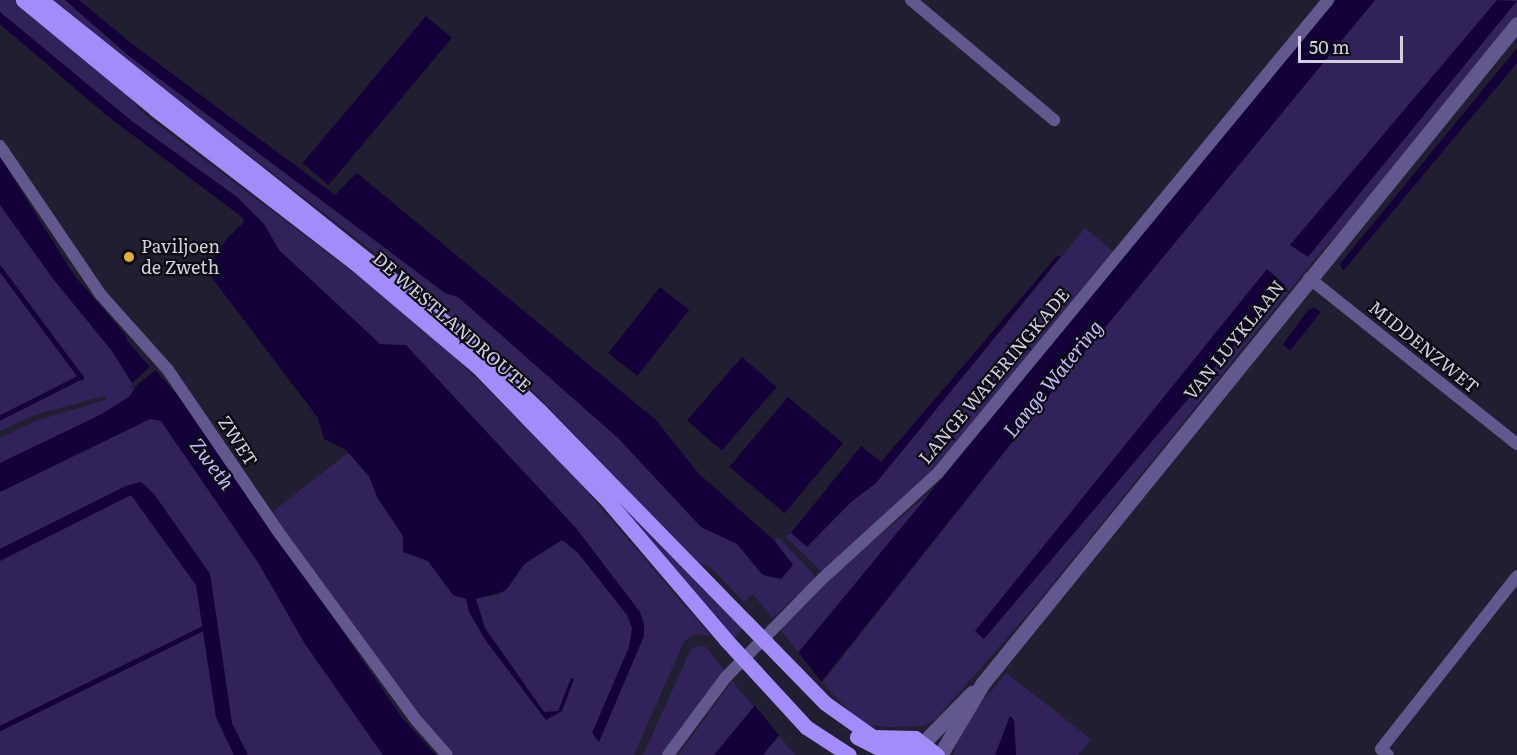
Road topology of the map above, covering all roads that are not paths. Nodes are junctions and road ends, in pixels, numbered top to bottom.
1 (23, 0) edge
2 (41, 0) edge
3 (911, 0) edge
4 (1328, 0) edge
5 (1517, 24) edge
6 (1054, 120) dead end
7 (0, 146) edge
8 (1309, 278) junction
9 (1517, 444) edge
10 (1517, 576) edge
11 (983, 683) junction
12 (806, 727) junction
13 (885, 748) edge
14 (920, 749) edge
15 (447, 755) edge
16 (668, 755) edge
17 (833, 755) edge
18 (849, 755) edge
19 (938, 755) edge
20 (1388, 755) edge

1 - 12 main road, DE WESTLANDROUTE, bridge
2 - 13 main road, DE WESTLANDROUTE, bridge
3 - 6 street
4 - 16 street, LANGE WATERINGKADE
5 - 8 street, VAN LUYKLAAN
7 - 15 street, ZWET
8 - 9 street, MIDDENZWET
8 - 11 street, VAN LUYKLAAN
10 - 20 street
11 - 14 street, VAN LUYKLAAN
11 - 19 street, VAN LUYKLAAN
12 - 17 main road, DE WESTLANDROUTE
12 - 18 main road, DE WESTLANDROUTE
13 - 14 main road
14 - 19 main road

